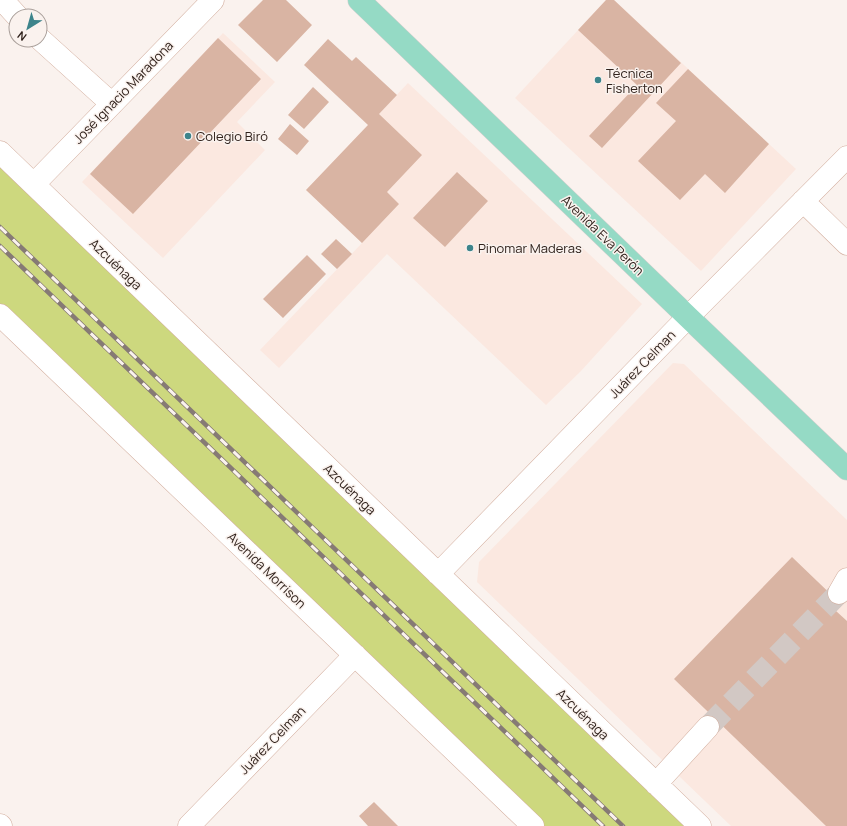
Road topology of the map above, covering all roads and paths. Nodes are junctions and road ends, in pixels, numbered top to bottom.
1 (213, 0) edge
2 (359, 0) edge
3 (48, 46) edge
4 (112, 104) junction
5 (0, 152) edge
6 (847, 157) edge
7 (34, 184) junction
8 (803, 201) junction
9 (847, 244) edge
10 (0, 315) edge
11 (688, 317) junction
12 (847, 469) edge
13 (438, 574) junction
14 (354, 655) junction
15 (708, 727) tunnel mouth
16 (656, 784) junction
17 (189, 826) edge
18 (533, 826) edge
19 (700, 826) edge

1 - 4 street, José Ignacio Maradona
2 - 11 main road, Avenida Eva Perón
3 - 4 street
4 - 7 street, José Ignacio Maradona
5 - 7 street, Azcuénaga
6 - 8 street, Juárez Celman
7 - 13 street, Azcuénaga
8 - 9 street
8 - 11 street, Juárez Celman
10 - 14 street, Avenida Morrison
11 - 12 main road, Avenida Eva Perón
11 - 13 street, Juárez Celman
13 - 16 street, Azcuénaga
14 - 17 street, Juárez Celman
14 - 18 street, Avenida Morrison
15 - 16 street
16 - 19 street, Azcuénaga

